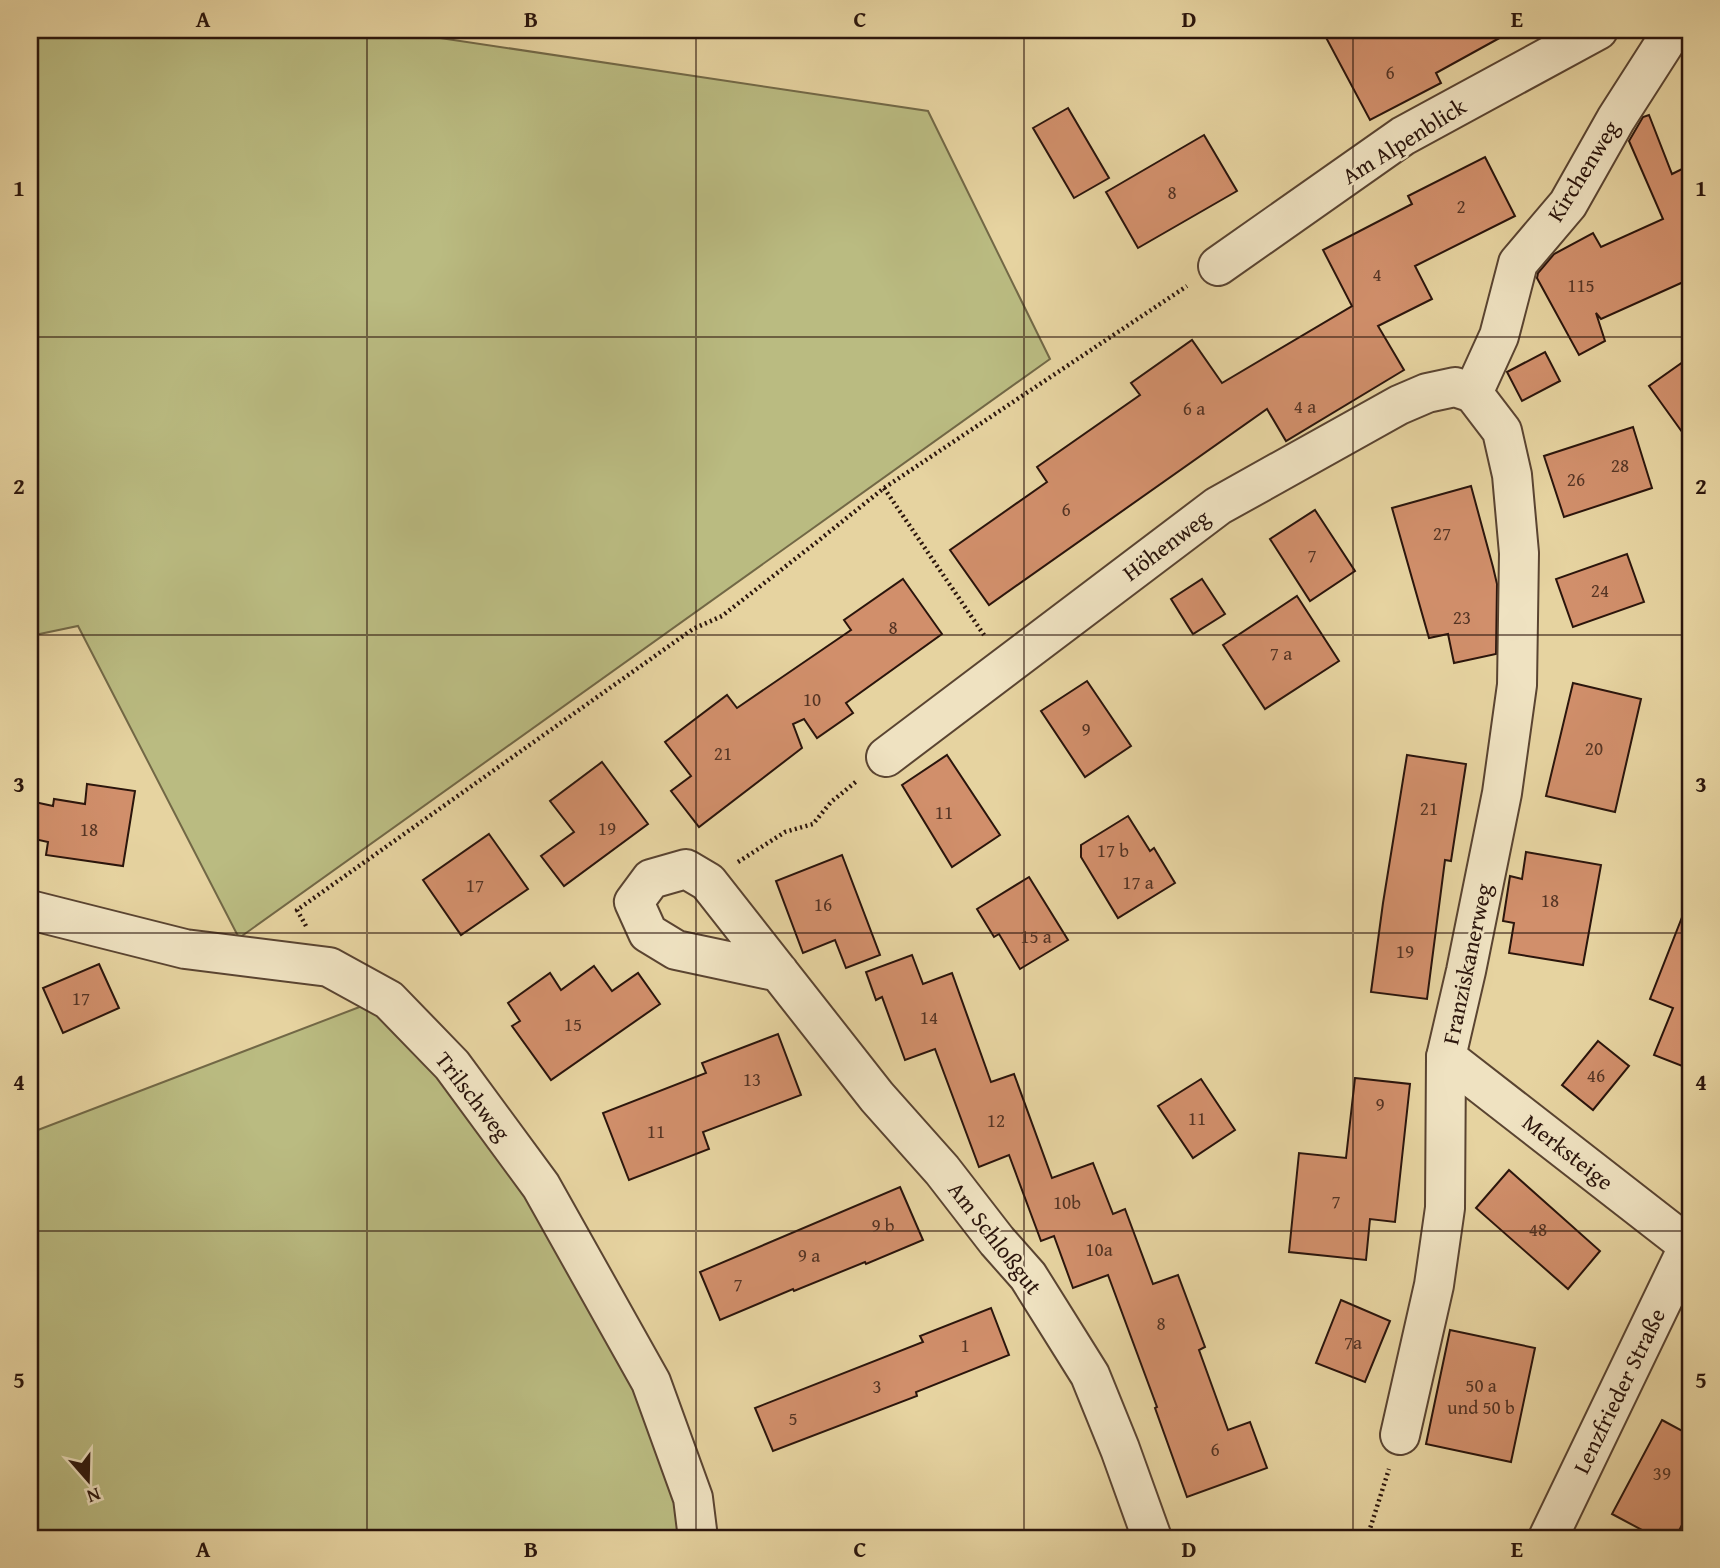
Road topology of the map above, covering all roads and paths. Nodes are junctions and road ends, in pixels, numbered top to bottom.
1 (1598, 30) edge
2 (1673, 30) edge
3 (1218, 265) joint
4 (1473, 393) junction
5 (884, 488) junction
6 (1006, 667) junction
7 (886, 757) joint
8 (708, 882) junction
9 (30, 910) edge
10 (329, 967) junction
11 (779, 972) junction
12 (1446, 1058) junction
13 (1690, 1245) edge
14 (1400, 1435) joint
15 (698, 1538) edge
16 (1152, 1538) edge
17 (1367, 1538) edge
18 (1548, 1538) edge

1 - 3 street, Am Alpenblick
2 - 4 street, Kirchenweg
3 - 5 path
4 - 6 street, Höhenweg
4 - 12 street, Franziskanerweg
5 - 6 path
5 - 10 path
6 - 7 street, Höhenweg
7 - 8 path
8 - 11 street, Am Schloßgut
8 - 11 street
9 - 10 street, Trilschweg
10 - 15 street, Trilschweg
11 - 16 street, Am Schloßgut
12 - 13 street, Merksteige
12 - 14 street, Franziskanerweg
13 - 18 street, Lenzfrieder Straße
14 - 17 path

